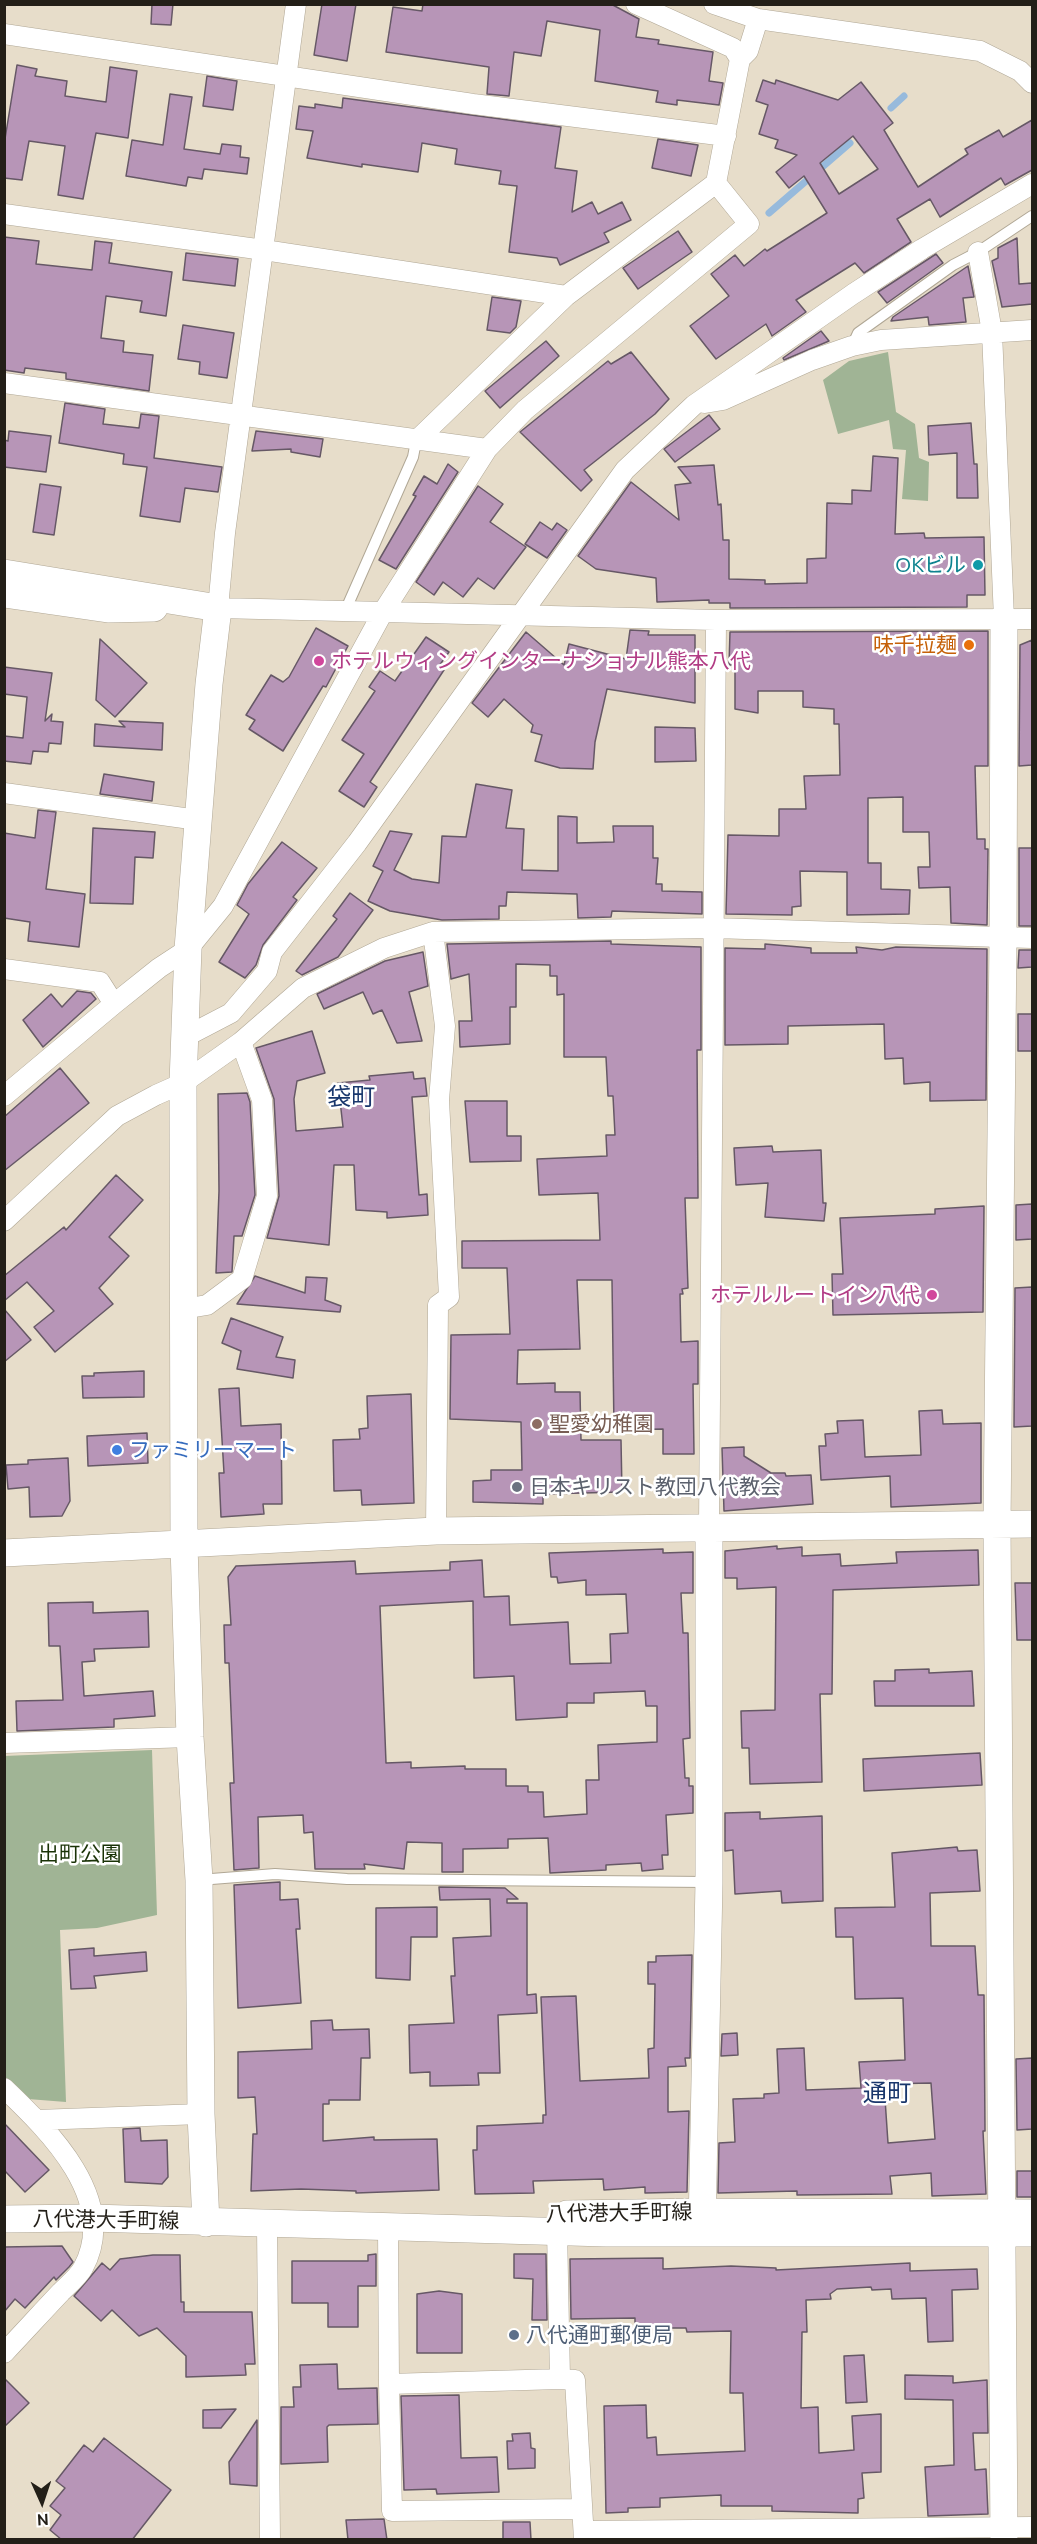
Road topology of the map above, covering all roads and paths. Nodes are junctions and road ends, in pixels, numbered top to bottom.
1 (296, 4) edge
2 (636, 4) edge
3 (714, 4) edge
4 (758, 19) junction
5 (4, 34) edge
6 (740, 59) junction
7 (286, 76) junction
8 (1032, 83) edge
9 (726, 136) junction
10 (716, 183) junction
11 (1032, 184) edge
12 (4, 214) edge
13 (1032, 216) edge
14 (264, 250) junction
15 (978, 252) junction
16 (566, 296) junction
17 (1032, 330) edge
18 (992, 332) junction
19 (852, 346) junction
20 (4, 383) edge
21 (694, 405) junction
22 (240, 418) junction
23 (416, 441) junction
24 (487, 449) junction
25 (4, 573) edge
26 (4, 594) edge
27 (218, 608) junction
28 (346, 609) junction
29 (383, 612) junction
30 (517, 616) junction
31 (1004, 619) junction
32 (1032, 619) edge
33 (716, 620) junction
34 (4, 793) edge
35 (198, 820) junction
36 (714, 928) junction
37 (433, 932) junction
38 (1004, 938) junction
39 (1032, 938) edge
40 (188, 950) junction
41 (4, 969) edge
42 (114, 1004) junction
43 (185, 1037) junction
44 (241, 1042) junction
45 (183, 1083) junction
46 (4, 1096) edge
47 (4, 1221) edge
48 (183, 1309) junction
49 (997, 1524) junction
50 (1032, 1524) edge
51 (709, 1527) junction
52 (436, 1531) junction
53 (184, 1545) junction
54 (4, 1553) edge
55 (190, 1737) junction
56 (4, 1743) edge
57 (199, 1880) junction
58 (709, 1882) junction
59 (4, 2088) edge
60 (201, 2114) junction
61 (37, 2120) junction
62 (1032, 2213) edge
63 (91, 2218) junction
64 (4, 2219) edge
65 (702, 2222) junction
66 (207, 2223) junction
67 (1001, 2223) junction
68 (267, 2225) junction
69 (388, 2228) junction
70 (558, 2229) junction
71 (1032, 2233) edge
72 (4, 2353) edge
73 (560, 2379) junction
74 (389, 2384) junction
75 (581, 2509) junction
76 (1032, 2527) edge
77 (1004, 2534) edge
78 (584, 2535) edge
79 (270, 2540) edge

1 - 7 street
2 - 6 street
3 - 4 street
4 - 6 street
4 - 8 street
5 - 7 street
6 - 9 street
7 - 9 street
7 - 14 street
9 - 10 street
10 - 16 street
10 - 24 street
11 - 21 street
12 - 14 street
13 - 15 lane
14 - 16 street
14 - 22 street
15 - 18 street
15 - 19 lane
16 - 23 street
17 - 18 street
18 - 19 street
18 - 31 street
19 - 21 street
20 - 22 street
21 - 30 street
22 - 23 street
22 - 27 street
23 - 24 street
23 - 28 lane
24 - 29 street
25 - 27 street
26 - 27 street
27 - 28 street
27 - 35 street
28 - 29 street
29 - 30 street
29 - 40 street
30 - 33 street
30 - 43 street
31 - 32 street
31 - 33 street
31 - 38 street
33 - 36 street
34 - 35 street
35 - 40 street
36 - 37 street
36 - 38 street
36 - 51 street
37 - 44 street
37 - 52 street
38 - 39 street
38 - 49 street
40 - 42 street
40 - 43 street
41 - 42 street
42 - 46 street
43 - 45 street
44 - 45 street
44 - 48 street
45 - 47 street
45 - 48 street
48 - 53 street
49 - 50 street
49 - 51 street
49 - 67 street
51 - 52 street
51 - 58 street
52 - 53 street
53 - 54 street
53 - 55 street
55 - 56 street
55 - 57 street
57 - 58 lane
57 - 60 street
58 - 65 street
59 - 61 street
60 - 61 street
60 - 66 street
61 - 63 street
62 - 67 street, 八代港大手町線
63 - 64 street, 八代港大手町線
63 - 66 street, 八代港大手町線
63 - 72 street
65 - 66 street, 八代港大手町線
65 - 67 street, 八代港大手町線
65 - 70 street, 八代港大手町線
66 - 68 street, 八代港大手町線
67 - 71 street, 八代港大手町線
67 - 77 street
68 - 69 street, 八代港大手町線
68 - 79 street
69 - 70 street, 八代港大手町線
69 - 74 street
70 - 73 street
73 - 74 street
73 - 75 street
74 - 75 street
75 - 78 street
76 - 77 street
77 - 78 street

